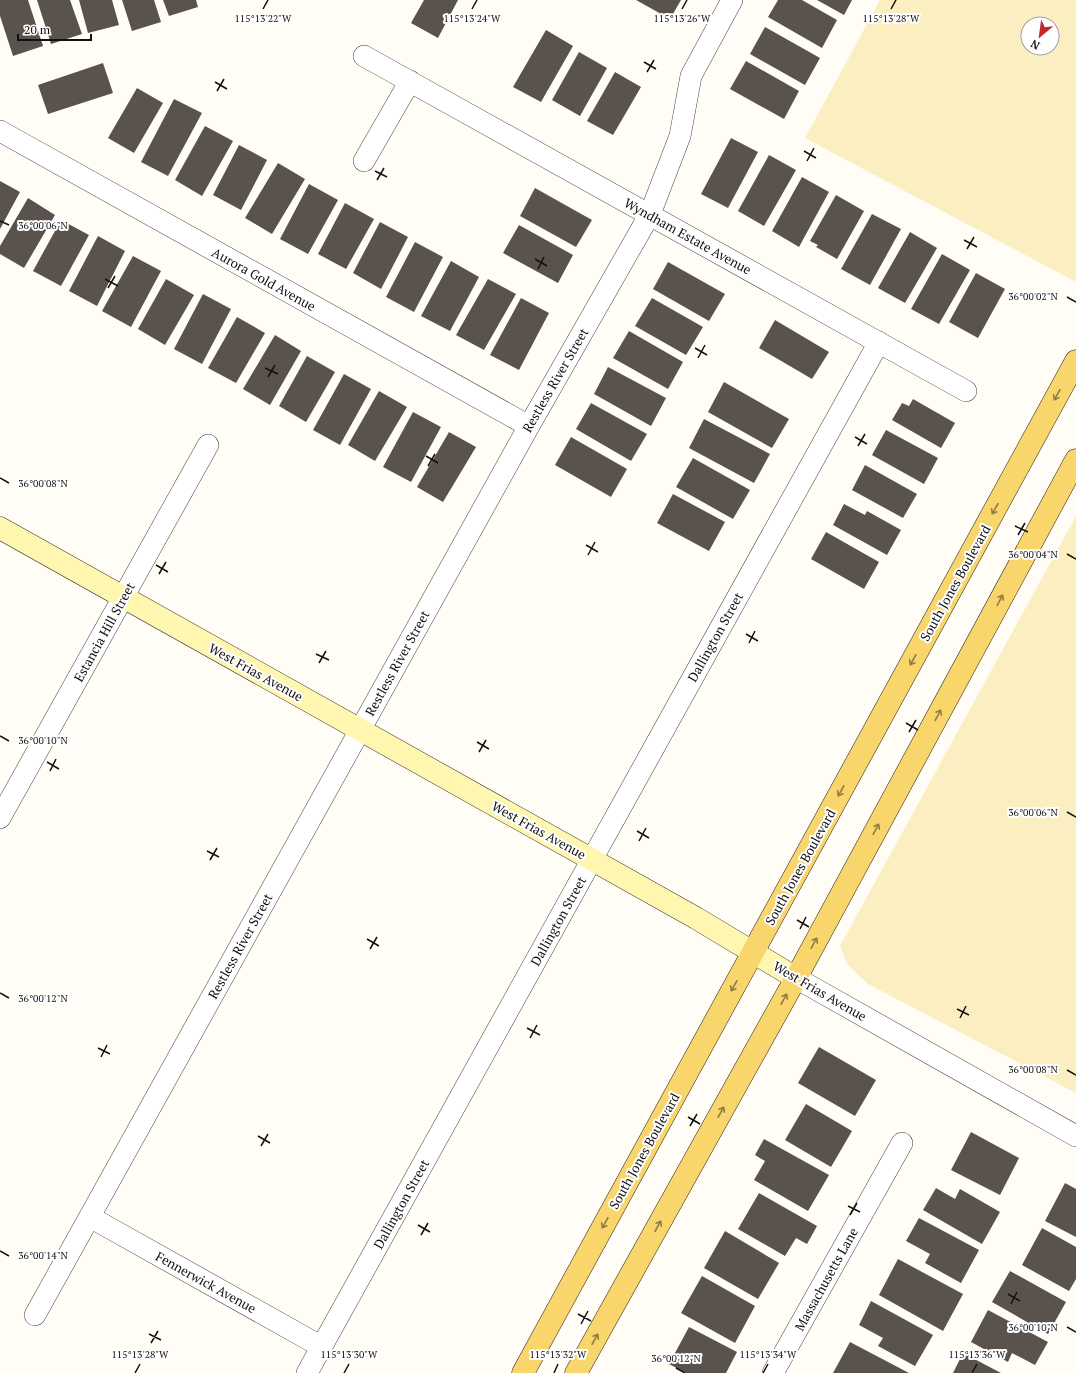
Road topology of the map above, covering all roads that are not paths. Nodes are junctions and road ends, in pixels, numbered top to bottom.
1 (732, 0) edge
2 (364, 56) dead end
3 (410, 81) junction
4 (0, 131) edge
5 (364, 161) dead end
6 (650, 214) junction
7 (879, 342) junction
8 (1076, 361) edge
9 (966, 391) dead end
10 (528, 426) junction
11 (208, 445) dead end
12 (1076, 460) edge
13 (0, 528) edge
14 (123, 597) junction
15 (360, 730) junction
16 (0, 818) edge
17 (592, 860) junction
18 (753, 952) junction
19 (796, 978) junction
20 (1076, 1136) edge
21 (902, 1143) dead end
22 (90, 1217) junction
23 (35, 1315) dead end
24 (322, 1347) junction
25 (307, 1373) edge
26 (523, 1373) edge
27 (576, 1373) edge
28 (773, 1373) edge

1 - 6 street, Restless River Street
2 - 3 street, Wyndham Estate Avenue
3 - 5 street
3 - 6 street, Wyndham Estate Avenue
4 - 10 street, Aurora Gold Avenue
6 - 7 street, Wyndham Estate Avenue
6 - 10 street, Restless River Street
7 - 9 street, Wyndham Estate Avenue
7 - 17 street, Dallington Street
8 -> 18 main road, South Jones Boulevard
10 - 15 street, Restless River Street
11 - 14 street, Estancia Hill Street
19 -> 12 main road
13 - 14 street, West Frias Avenue
14 - 15 street, West Frias Avenue
14 - 16 street, Estancia Hill Street
15 - 17 street, West Frias Avenue
15 - 22 street, Restless River Street
17 - 18 street, West Frias Avenue
17 - 24 street, Dallington Street
18 - 19 street, West Frias Avenue
18 -> 26 main road, South Jones Boulevard
19 - 20 street, West Frias Avenue
27 -> 19 main road
21 - 28 street, Massachusetts Lane
22 - 23 street, Restless River Street
22 - 24 street, Fennerwick Avenue
24 - 25 street, Dallington Street

